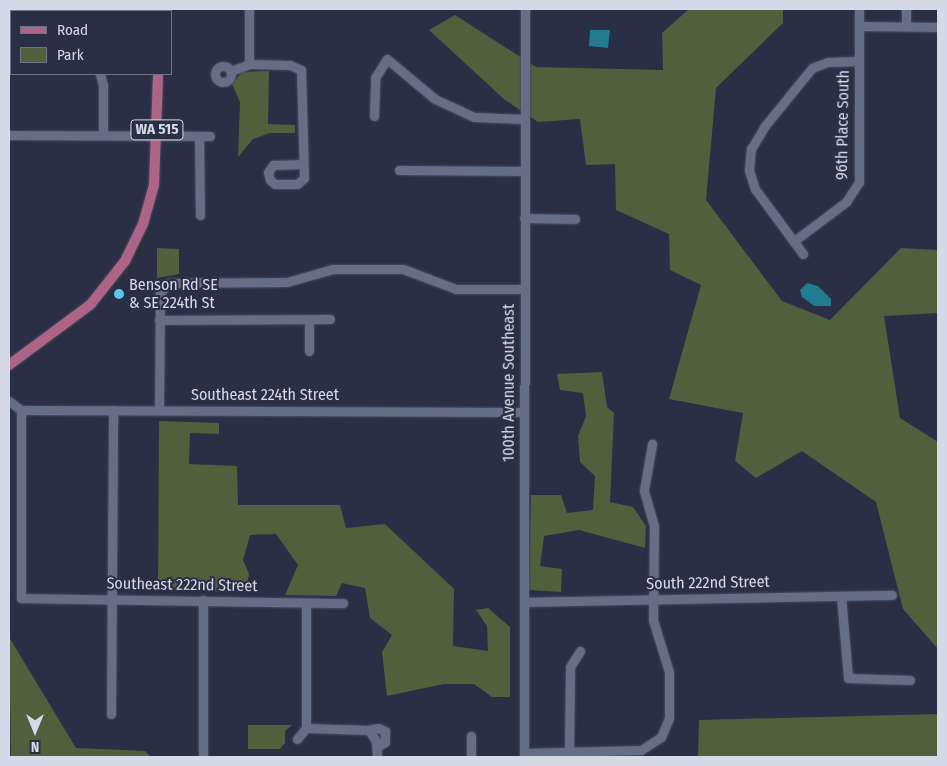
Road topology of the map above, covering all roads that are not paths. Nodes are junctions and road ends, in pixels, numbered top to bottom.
1 (249, 9) edge
2 (525, 9) edge
3 (859, 9) edge
4 (906, 9) edge
5 (906, 25) junction
6 (859, 26) junction
7 (938, 27) edge
8 (859, 61) junction
9 (249, 64) junction
10 (231, 71) dead end
11 (100, 75) edge
12 (158, 75) edge
13 (374, 116) dead end
14 (524, 120) junction
15 (9, 134) edge
16 (103, 135) junction
17 (199, 136) junction
18 (210, 136) dead end
19 (157, 137) junction
20 (303, 164) dead end
21 (399, 170) dead end
22 (524, 171) junction
23 (200, 215) dead end
24 (524, 218) junction
25 (575, 219) dead end
26 (794, 241) junction
27 (803, 254) dead end
28 (524, 289) junction
29 (309, 319) junction
30 (330, 319) dead end
31 (159, 320) junction
32 (309, 351) dead end
33 (9, 366) edge
34 (9, 401) edge
35 (20, 410) junction
36 (113, 410) junction
37 (159, 410) junction
38 (523, 412) junction
39 (652, 444) dead end
40 (892, 595) dead end
41 (841, 596) junction
42 (652, 598) junction
43 (112, 599) junction
44 (203, 600) junction
45 (525, 602) junction
46 (306, 603) junction
47 (343, 603) dead end
48 (580, 651) dead end
49 (910, 680) dead end
50 (111, 714) dead end
51 (306, 728) junction
52 (471, 736) dead end
53 (297, 739) dead end
54 (569, 752) junction
55 (524, 755) edge
56 (203, 757) edge
57 (377, 757) edge
58 (471, 757) edge

1 - 9 street
2 - 14 street, 100th Avenue Southeast
3 - 6 street, 96th Place South
4 - 5 street
5 - 6 street
5 - 7 street
6 - 8 street, 96th Place South
8 - 26 street, 96th Place South
8 - 26 street
9 - 10 street
9 - 20 street
11 - 16 street
12 - 19 main road, WA 515
13 - 14 street
14 - 22 street, 100th Avenue Southeast
15 - 16 street
16 - 19 street
17 - 18 street
17 - 19 street
17 - 23 street
19 - 33 main road, WA 515
21 - 22 street
22 - 24 street, 100th Avenue Southeast
24 - 25 street
24 - 28 street, 100th Avenue Southeast
26 - 27 street
28 - 31 street
28 - 38 street, 100th Avenue Southeast
29 - 30 street
29 - 31 street
29 - 32 street
31 - 37 street
34 - 35 street
35 - 36 street, Southeast 224th Street
35 - 43 street, Southeast 222nd Street
36 - 37 street, Southeast 224th Street
36 - 43 street
37 - 38 street, Southeast 224th Street
38 - 45 street, 100th Avenue Southeast
39 - 42 street
40 - 41 street, South 222nd Street
41 - 42 street, South 222nd Street
41 - 49 street
42 - 45 street, South 222nd Street
42 - 54 street
43 - 44 street, Southeast 222nd Street
43 - 50 street
44 - 46 street, Southeast 222nd Street
44 - 56 street
45 - 55 street, 100th Avenue Southeast
46 - 47 street, Southeast 222nd Street
46 - 51 street
48 - 54 street
51 - 53 street
51 - 57 street
52 - 58 street
54 - 55 street

